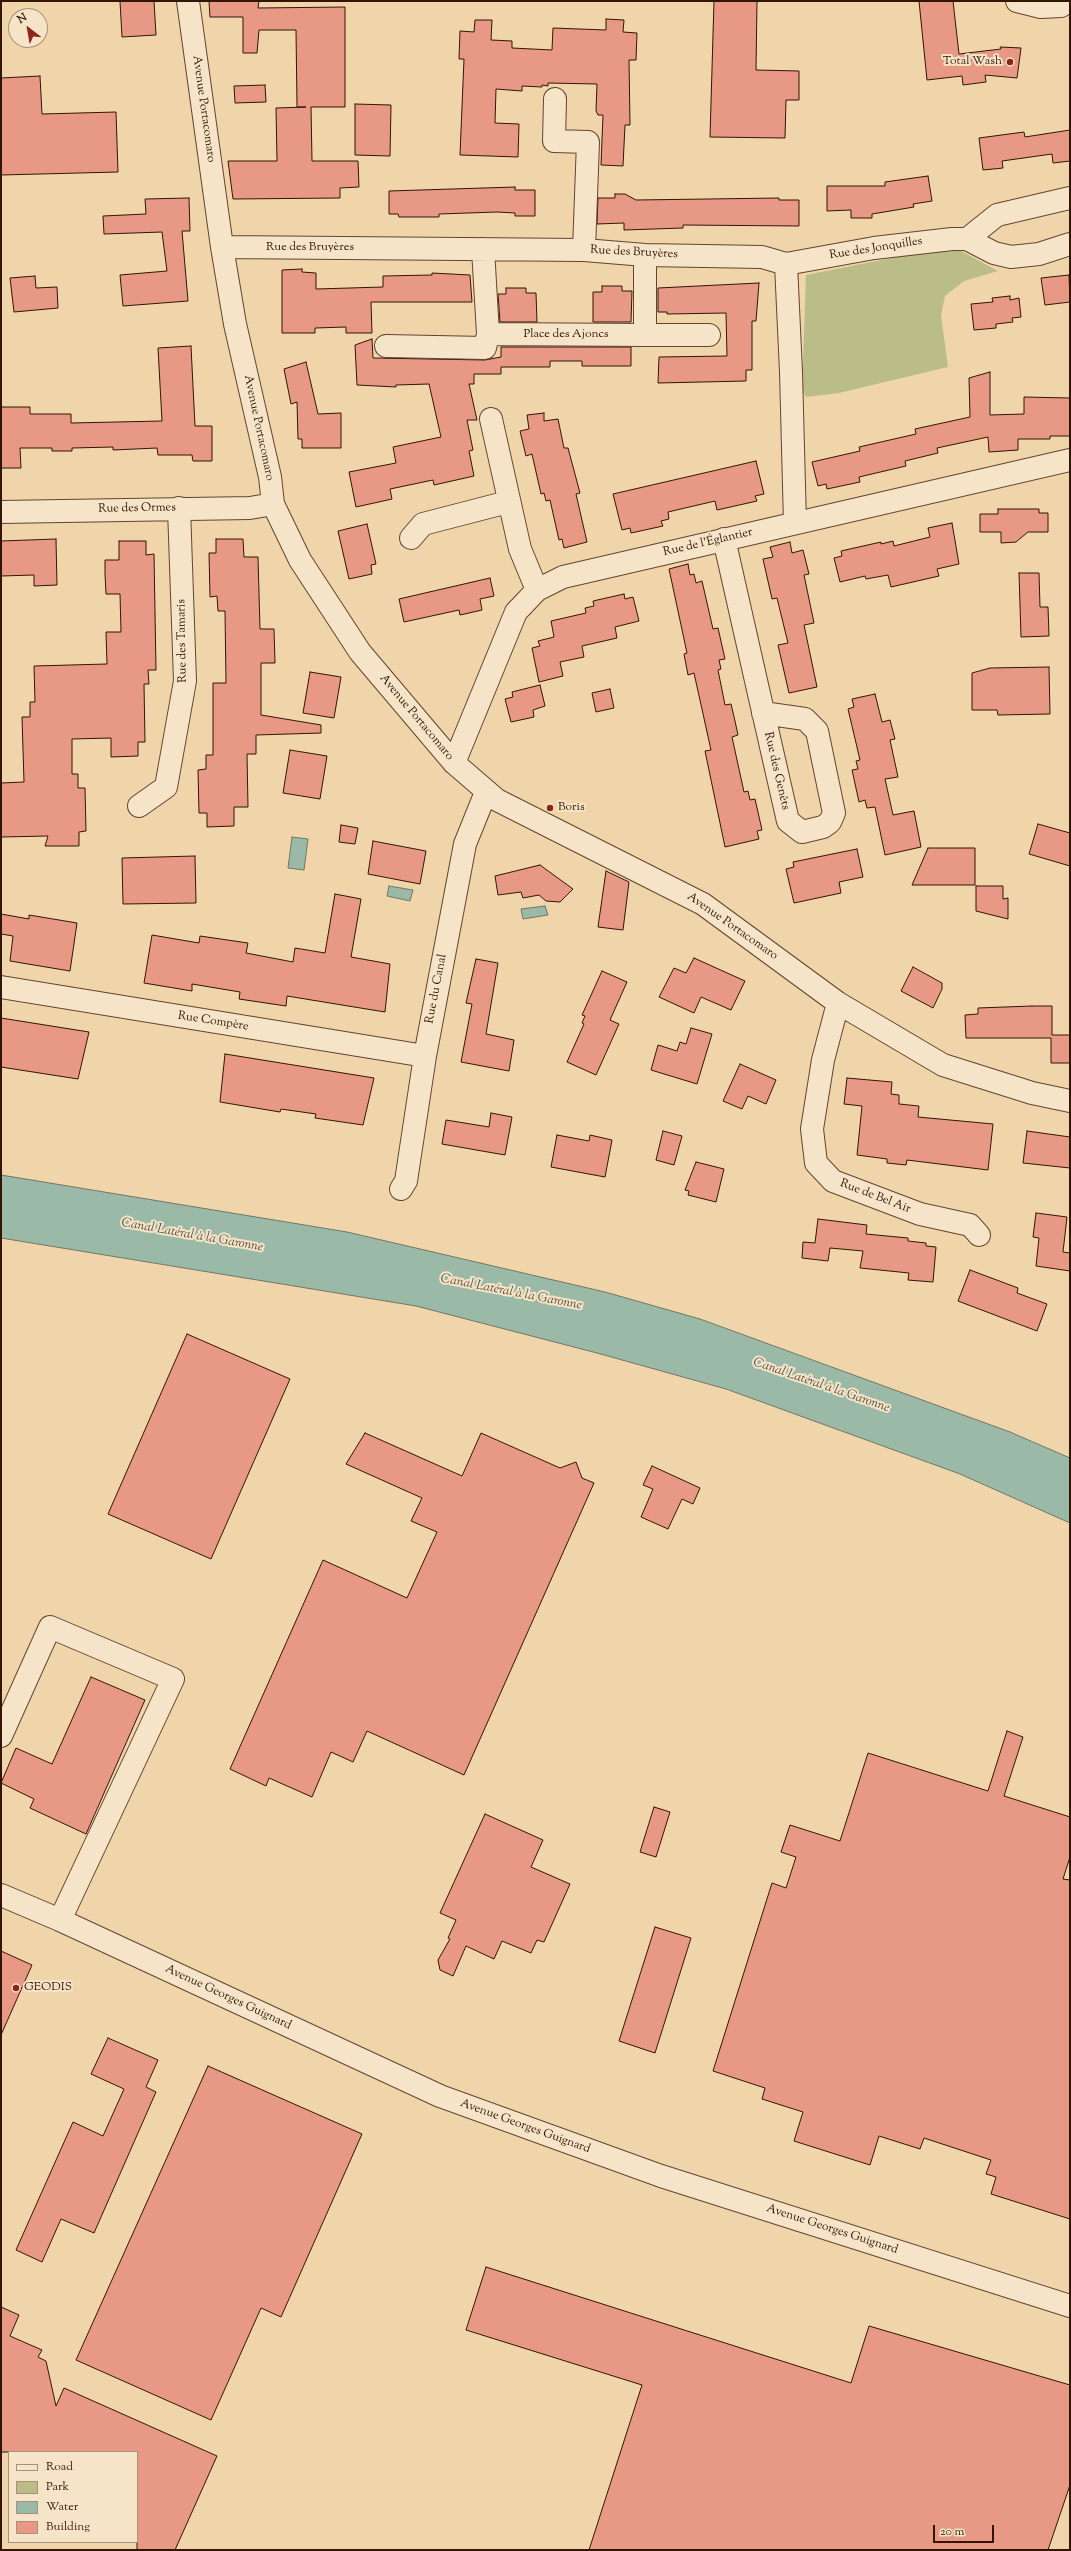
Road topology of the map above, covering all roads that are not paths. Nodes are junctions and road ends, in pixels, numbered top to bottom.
1 (188, 1) edge
2 (1017, 1) edge
3 (1061, 6) dead end
4 (555, 99) dead end
5 (1070, 198) edge
6 (967, 239) junction
7 (1070, 244) edge
8 (222, 247) junction
9 (483, 249) junction
10 (584, 250) junction
11 (645, 255) junction
12 (786, 264) junction
13 (645, 335) junction
14 (708, 335) dead end
15 (487, 341) junction
16 (386, 346) dead end
17 (491, 419) dead end
18 (1070, 460) edge
19 (508, 502) junction
20 (273, 504) junction
21 (179, 508) junction
22 (1, 512) edge
23 (795, 523) junction
24 (411, 538) dead end
25 (724, 540) junction
26 (537, 590) junction
27 (763, 713) junction
28 (454, 763) junction
29 (486, 792) junction
30 (139, 806) dead end
31 (1, 987) edge
32 (838, 1003) junction
33 (424, 1056) junction
34 (1070, 1101) edge
35 (401, 1189) dead end
36 (979, 1234) dead end
37 (1, 1736) edge
38 (1, 1895) edge
39 (60, 1920) junction
40 (1070, 2306) edge

1 - 8 street, Avenue Portacomaro
2 - 3 street
4 - 10 street
5 - 6 street
6 - 7 street, Rue des Jonquilles
6 - 12 street, Rue des Jonquilles
8 - 9 street, Rue des Bruyères
8 - 20 street, Avenue Portacomaro
9 - 10 street, Rue des Bruyères
9 - 15 street
10 - 11 street, Rue des Bruyères
11 - 12 street, Rue des Bruyères
11 - 13 street
12 - 23 street
13 - 14 street, Place des Ajoncs
13 - 15 street, Place des Ajoncs
15 - 16 street, Place des Ajoncs
17 - 19 street
18 - 23 street, Rue de l'Églantier
19 - 24 street
19 - 26 street
20 - 21 street, Rue des Ormes
20 - 28 street, Avenue Portacomaro
21 - 22 street, Rue des Ormes
21 - 30 street, Rue des Tamaris
23 - 25 street, Rue de l'Églantier
25 - 26 street, Rue de l'Églantier
25 - 27 street, Rue des Genêts
26 - 28 street, Rue de l'Églantier
27 - 27 street, Rue des Genêts
28 - 29 street, Avenue Portacomaro
29 - 32 street, Avenue Portacomaro
29 - 33 street, Rue du Canal
31 - 33 street, Rue Compère
32 - 34 street, Avenue Portacomaro
32 - 36 street, Rue de Bel Air
33 - 35 street, Rue du Canal
37 - 39 street
38 - 39 street, Avenue Georges Guignard
39 - 40 street, Avenue Georges Guignard

